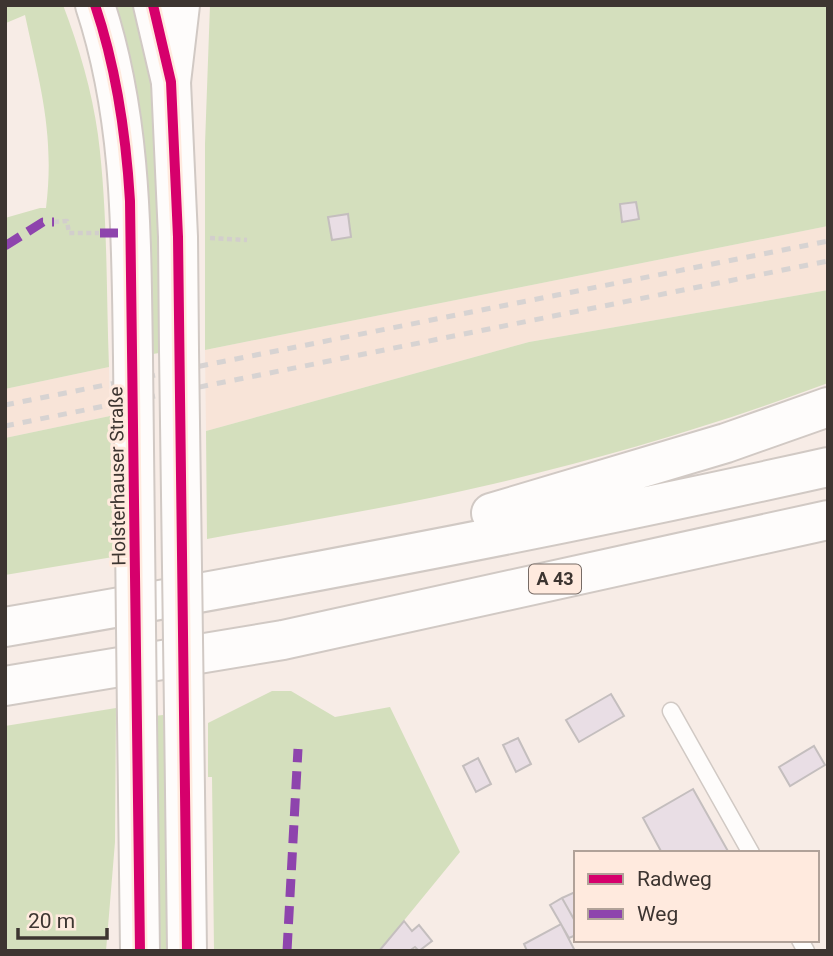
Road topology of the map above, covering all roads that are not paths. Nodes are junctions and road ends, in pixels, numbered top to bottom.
1 (95, 5) edge
2 (153, 5) edge
3 (180, 5) edge
4 (172, 82) junction
5 (828, 407) edge
6 (828, 467) edge
7 (828, 520) edge
8 (372, 559) junction
9 (5, 627) edge
10 (5, 686) edge
11 (671, 711) dead end
12 (750, 851) edge
13 (140, 951) edge
14 (187, 951) edge

1 - 13 main road, Holsterhauser Straße, bridge
2 - 4 main road
3 - 4 main road
4 - 14 main road, bridge
5 - 8 main road
6 - 8 main road
7 - 10 main road, A 43
8 - 9 main road
11 - 12 lane

